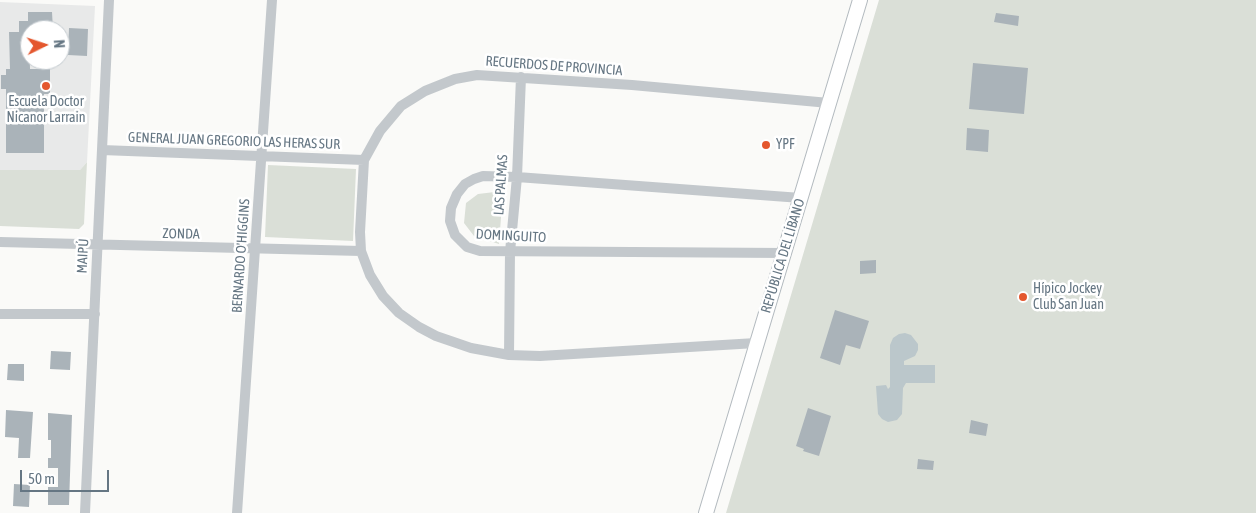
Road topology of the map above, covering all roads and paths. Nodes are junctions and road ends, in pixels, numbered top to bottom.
1 (109, 0) edge
2 (272, 0) edge
3 (860, 0) edge
4 (521, 77) junction
5 (829, 104) junction
6 (102, 150) junction
7 (262, 156) junction
8 (364, 160) junction
9 (517, 177) junction
10 (801, 198) junction
11 (0, 242) edge
12 (98, 246) junction
13 (255, 249) junction
14 (361, 251) junction
15 (510, 252) junction
16 (784, 254) junction
17 (0, 314) edge
18 (95, 314) junction
19 (756, 343) junction
20 (509, 355) junction
21 (85, 513) edge
22 (237, 513) edge
23 (706, 513) edge

1 - 6 street, MAIPÚ
2 - 7 street, BERNARDO O'HIGGINS
3 - 5 main road, REPÚBLICA DEL LÍBANO
4 - 5 street, RECUERDOS DE PROVINCIA
4 - 8 street, RECUERDOS DE PROVINCIA
4 - 9 street, LAS PALMAS
5 - 10 main road, REPÚBLICA DEL LÍBANO
6 - 7 street, GENERAL JUAN GREGORIO LAS HERAS SUR
6 - 12 street, MAIPÚ
7 - 8 street, GENERAL JUAN GREGORIO LAS HERAS SUR
7 - 13 street, BERNARDO O'HIGGINS
8 - 14 street, RECUERDOS DE PROVINCIA
9 - 10 street, DOMINGUITO
9 - 15 street, LAS PALMAS
9 - 15 street, DOMINGUITO
10 - 16 main road, REPÚBLICA DEL LÍBANO
11 - 12 street, ZONDA
12 - 13 street, ZONDA
12 - 18 street, MAIPÚ
13 - 14 street, ZONDA
13 - 22 street, BERNARDO O'HIGGINS
14 - 20 street, RECUERDOS DE PROVINCIA
15 - 16 street, DOMINGUITO
15 - 20 street, LAS PALMAS
16 - 19 main road, REPÚBLICA DEL LÍBANO
17 - 18 street
18 - 21 street, MAIPÚ
19 - 20 street, RECUERDOS DE PROVINCIA
19 - 23 main road, REPÚBLICA DEL LÍBANO

